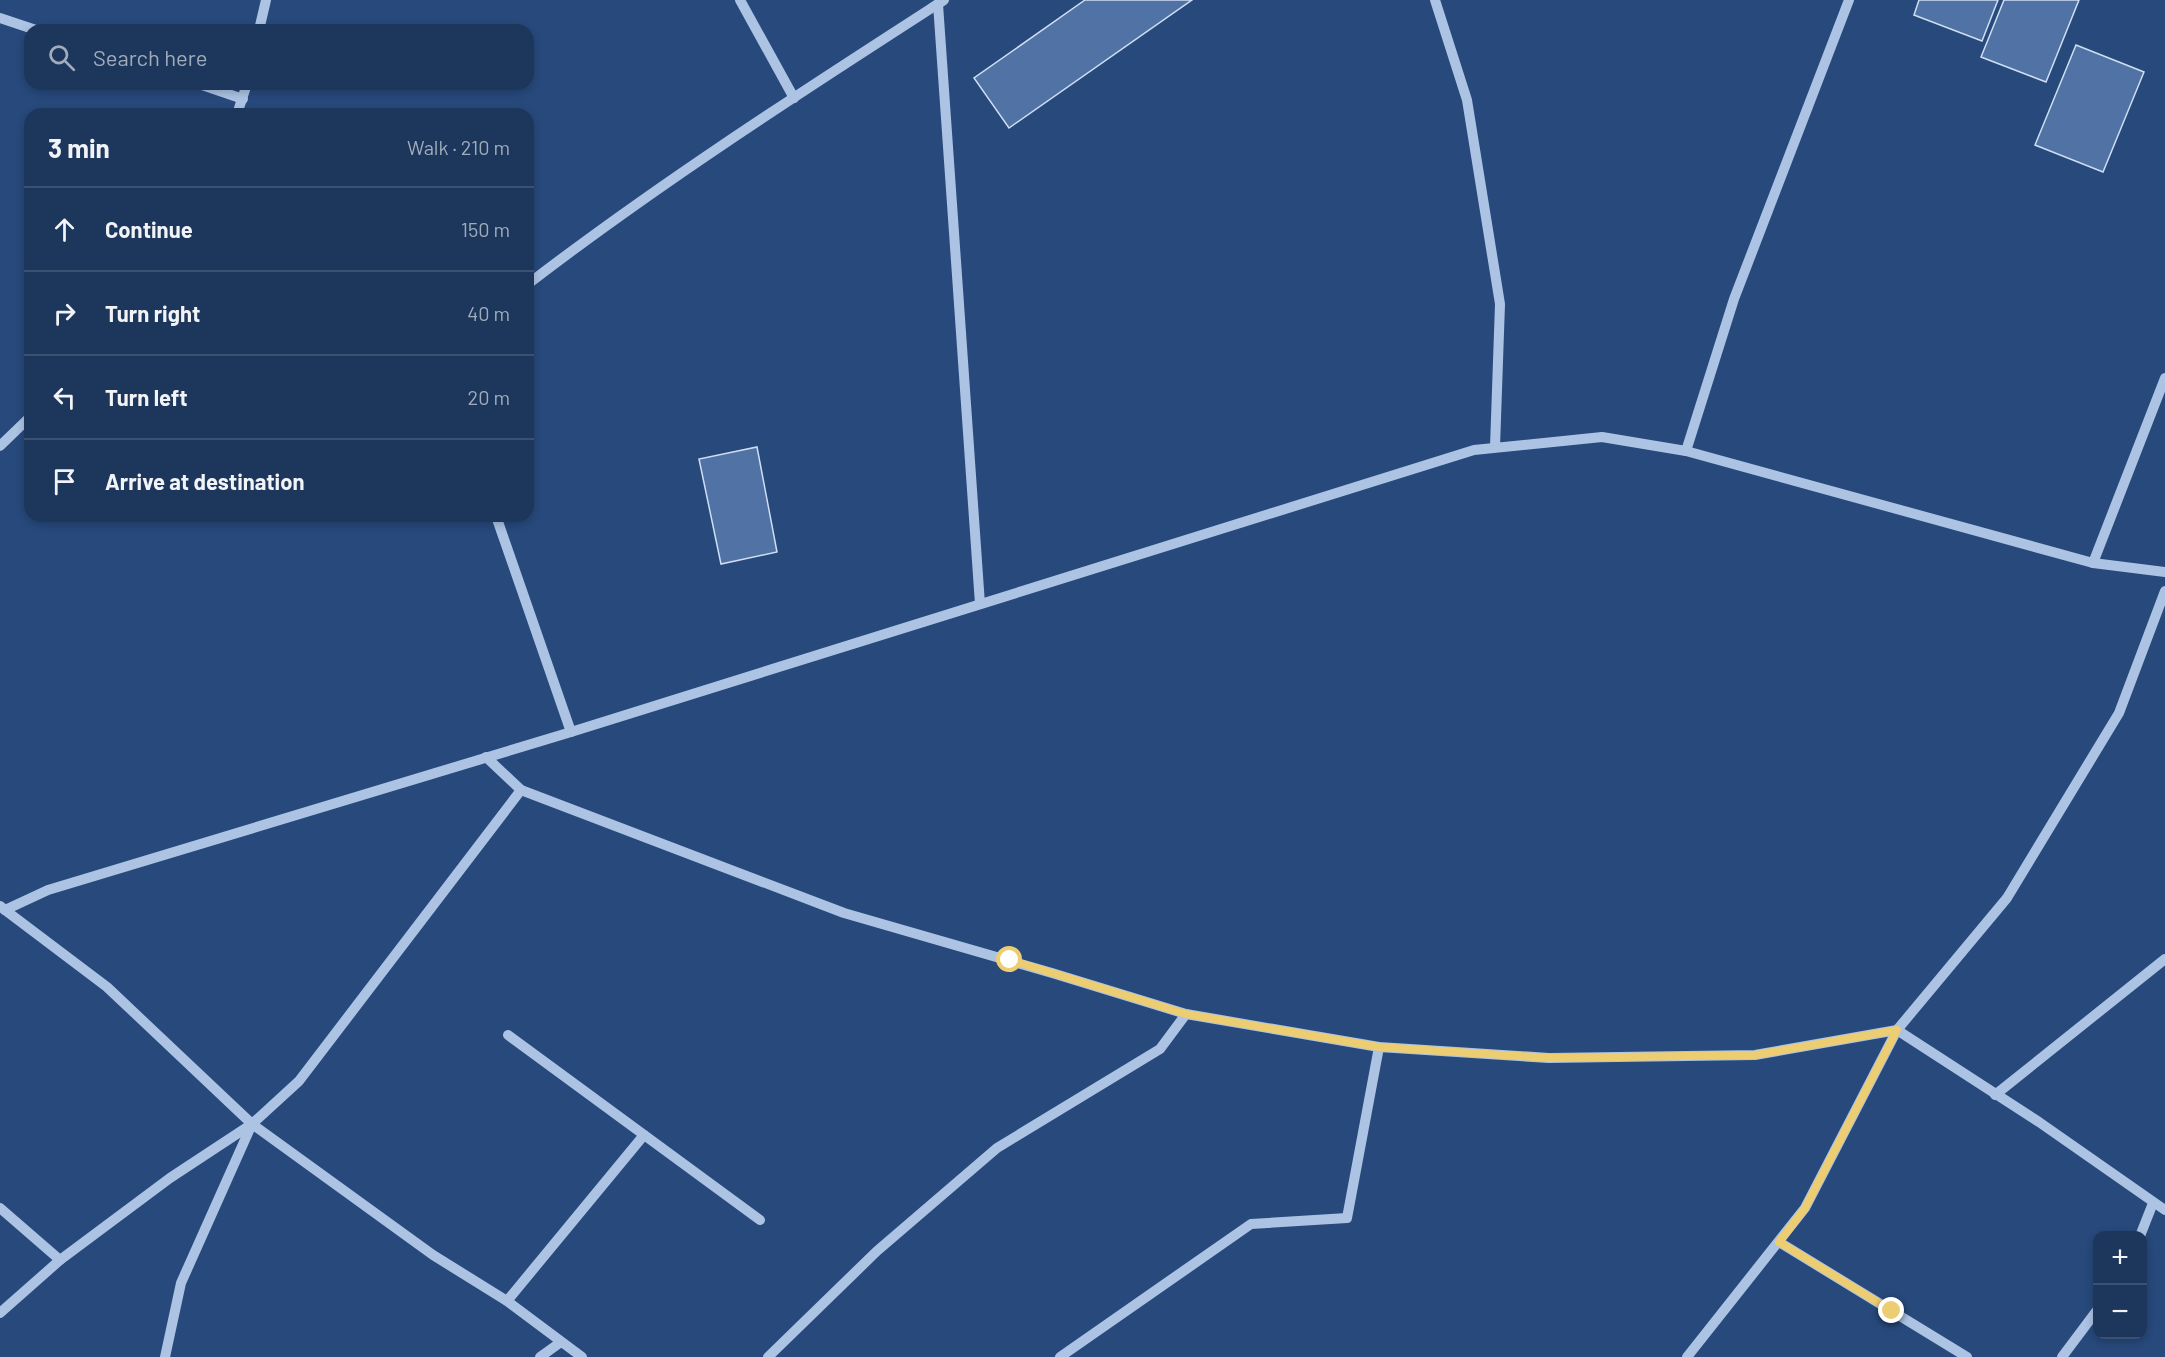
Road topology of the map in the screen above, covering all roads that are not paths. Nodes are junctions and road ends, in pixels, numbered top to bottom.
1 (266, 0) edge
2 (740, 0) edge
3 (1435, 0) edge
4 (1850, 0) edge
5 (941, 2) edge
6 (0, 18) edge
7 (260, 24) edge
8 (24, 26) edge
9 (217, 90) edge
10 (245, 90) edge
11 (243, 99) junction
12 (794, 99) junction
13 (239, 108) edge
14 (534, 279) edge
15 (2165, 378) edge
16 (24, 423) edge
17 (0, 446) edge
18 (1495, 447) junction
19 (1686, 451) junction
20 (498, 522) edge
21 (2093, 563) junction
22 (2165, 572) edge
23 (2165, 591) edge
24 (980, 604) junction
25 (571, 732) junction
26 (486, 757) junction
27 (521, 790) junction
28 (2, 908) edge
29 (2165, 959) edge
30 (1186, 1014) junction
31 (1897, 1030) junction
32 (508, 1035) dead end
33 (1379, 1047) junction
34 (1995, 1095) junction
35 (252, 1124) junction
36 (644, 1135) junction
37 (2153, 1203) junction
38 (0, 1208) edge
39 (2165, 1210) edge
40 (760, 1220) dead end
41 (2142, 1231) edge
42 (1779, 1242) junction
43 (60, 1260) junction
44 (507, 1301) junction
45 (0, 1313) edge
46 (2093, 1314) edge
47 (561, 1342) junction
48 (165, 1357) edge
49 (540, 1357) edge
50 (582, 1357) edge
51 (768, 1357) edge
52 (1060, 1357) edge
53 (1687, 1357) edge
54 (1967, 1357) edge
55 (2062, 1357) edge

1 - 7 street
2 - 12 street
3 - 18 street
4 - 19 street
5 - 12 street
5 - 24 street
6 - 8 street
9 - 11 street
10 - 11 street
11 - 13 street
12 - 14 street
15 - 21 street
16 - 17 street
18 - 19 street
18 - 24 street
19 - 21 street
20 - 25 street
21 - 22 street
23 - 31 street
24 - 25 street
25 - 26 street
26 - 27 street
26 - 28 street
27 - 30 street
27 - 35 street
28 - 35 street
29 - 34 street
30 - 33 street
30 - 51 street
31 - 33 street
31 - 34 street
31 - 42 street
32 - 36 street
33 - 52 street
34 - 37 street
35 - 43 street
35 - 44 street
35 - 48 street
36 - 40 street
36 - 44 street
37 - 39 street
37 - 41 street
38 - 43 street
42 - 53 street
42 - 54 street
43 - 45 street
44 - 47 street
46 - 55 street
47 - 49 street
47 - 50 street

